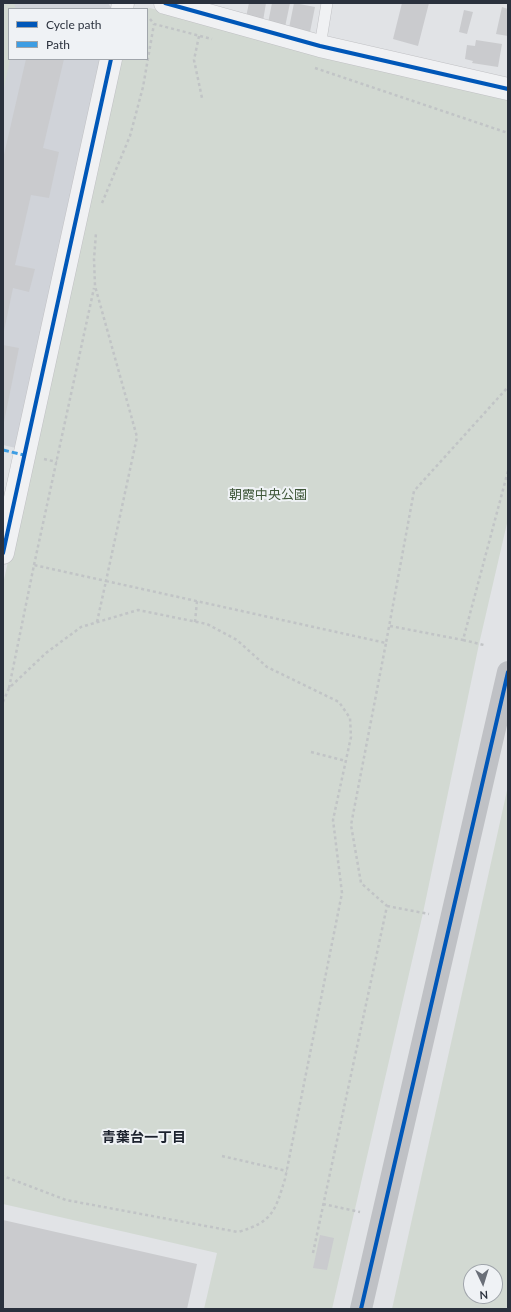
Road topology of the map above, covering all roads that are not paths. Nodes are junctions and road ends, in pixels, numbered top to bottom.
1 (165, 3) edge
2 (327, 3) edge
3 (320, 46) junction
4 (111, 60) edge
5 (508, 89) edge
6 (3, 553) edge
7 (508, 672) edge
8 (361, 1309) edge

1 - 3 street
2 - 3 lane
3 - 5 street
4 - 6 street
7 - 8 street

